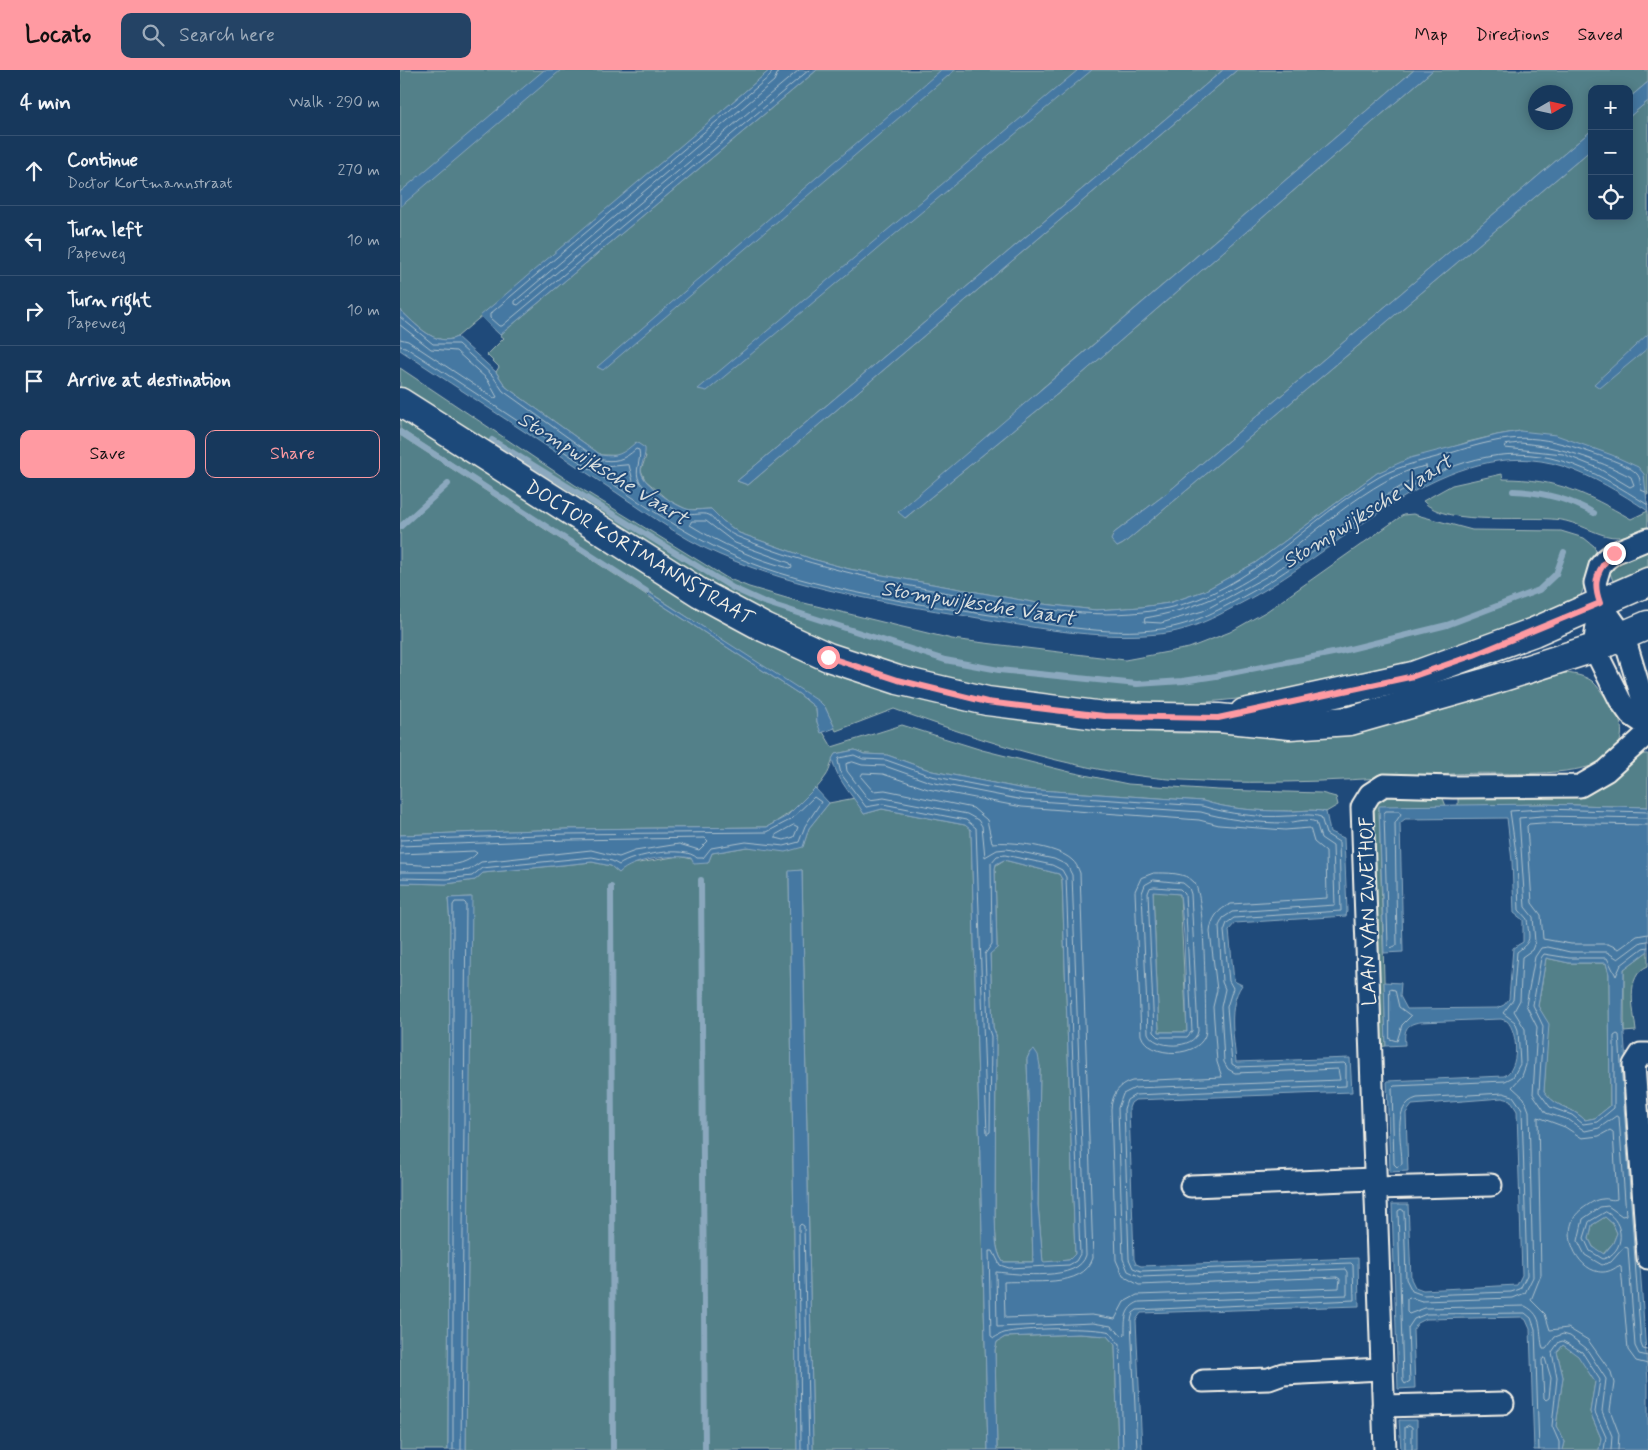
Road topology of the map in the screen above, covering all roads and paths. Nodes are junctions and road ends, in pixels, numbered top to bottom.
1 (400, 402) edge
2 (1648, 539) edge
3 (1648, 582) edge
4 (1600, 603) junction
5 (1648, 625) edge
6 (1624, 637) junction
7 (1594, 648) junction
8 (1648, 717) edge
9 (1218, 718) junction
10 (1648, 726) edge
11 (1648, 733) edge
12 (1648, 1054) edge
13 (1375, 1184) junction
14 (1491, 1185) dead end
15 (1191, 1186) dead end
16 (1648, 1258) edge
17 (1381, 1369) junction
18 (1203, 1381) dead end
19 (1502, 1403) dead end
20 (1383, 1406) junction
21 (1385, 1450) edge

1 - 9 main road, DOCTOR KORTMANNSTRAAT
2 - 4 street
3 - 4 main road, DOCTOR KORTMANNSTRAAT
4 - 6 street
4 - 7 street
4 - 9 main road, DOCTOR KORTMANNSTRAAT
5 - 6 main road, DOCTOR KORTMANNSTRAAT
6 - 7 main road, DOCTOR KORTMANNSTRAAT
6 - 8 street
7 - 9 main road, DOCTOR KORTMANNSTRAAT
7 - 10 street
11 - 13 street, LAAN VAN ZWETHOF
12 - 16 street
13 - 14 street
13 - 15 street
13 - 17 street, LAAN VAN ZWETHOF
17 - 18 street
17 - 20 street, LAAN VAN ZWETHOF
19 - 20 street
20 - 21 street, LAAN VAN ZWETHOF

